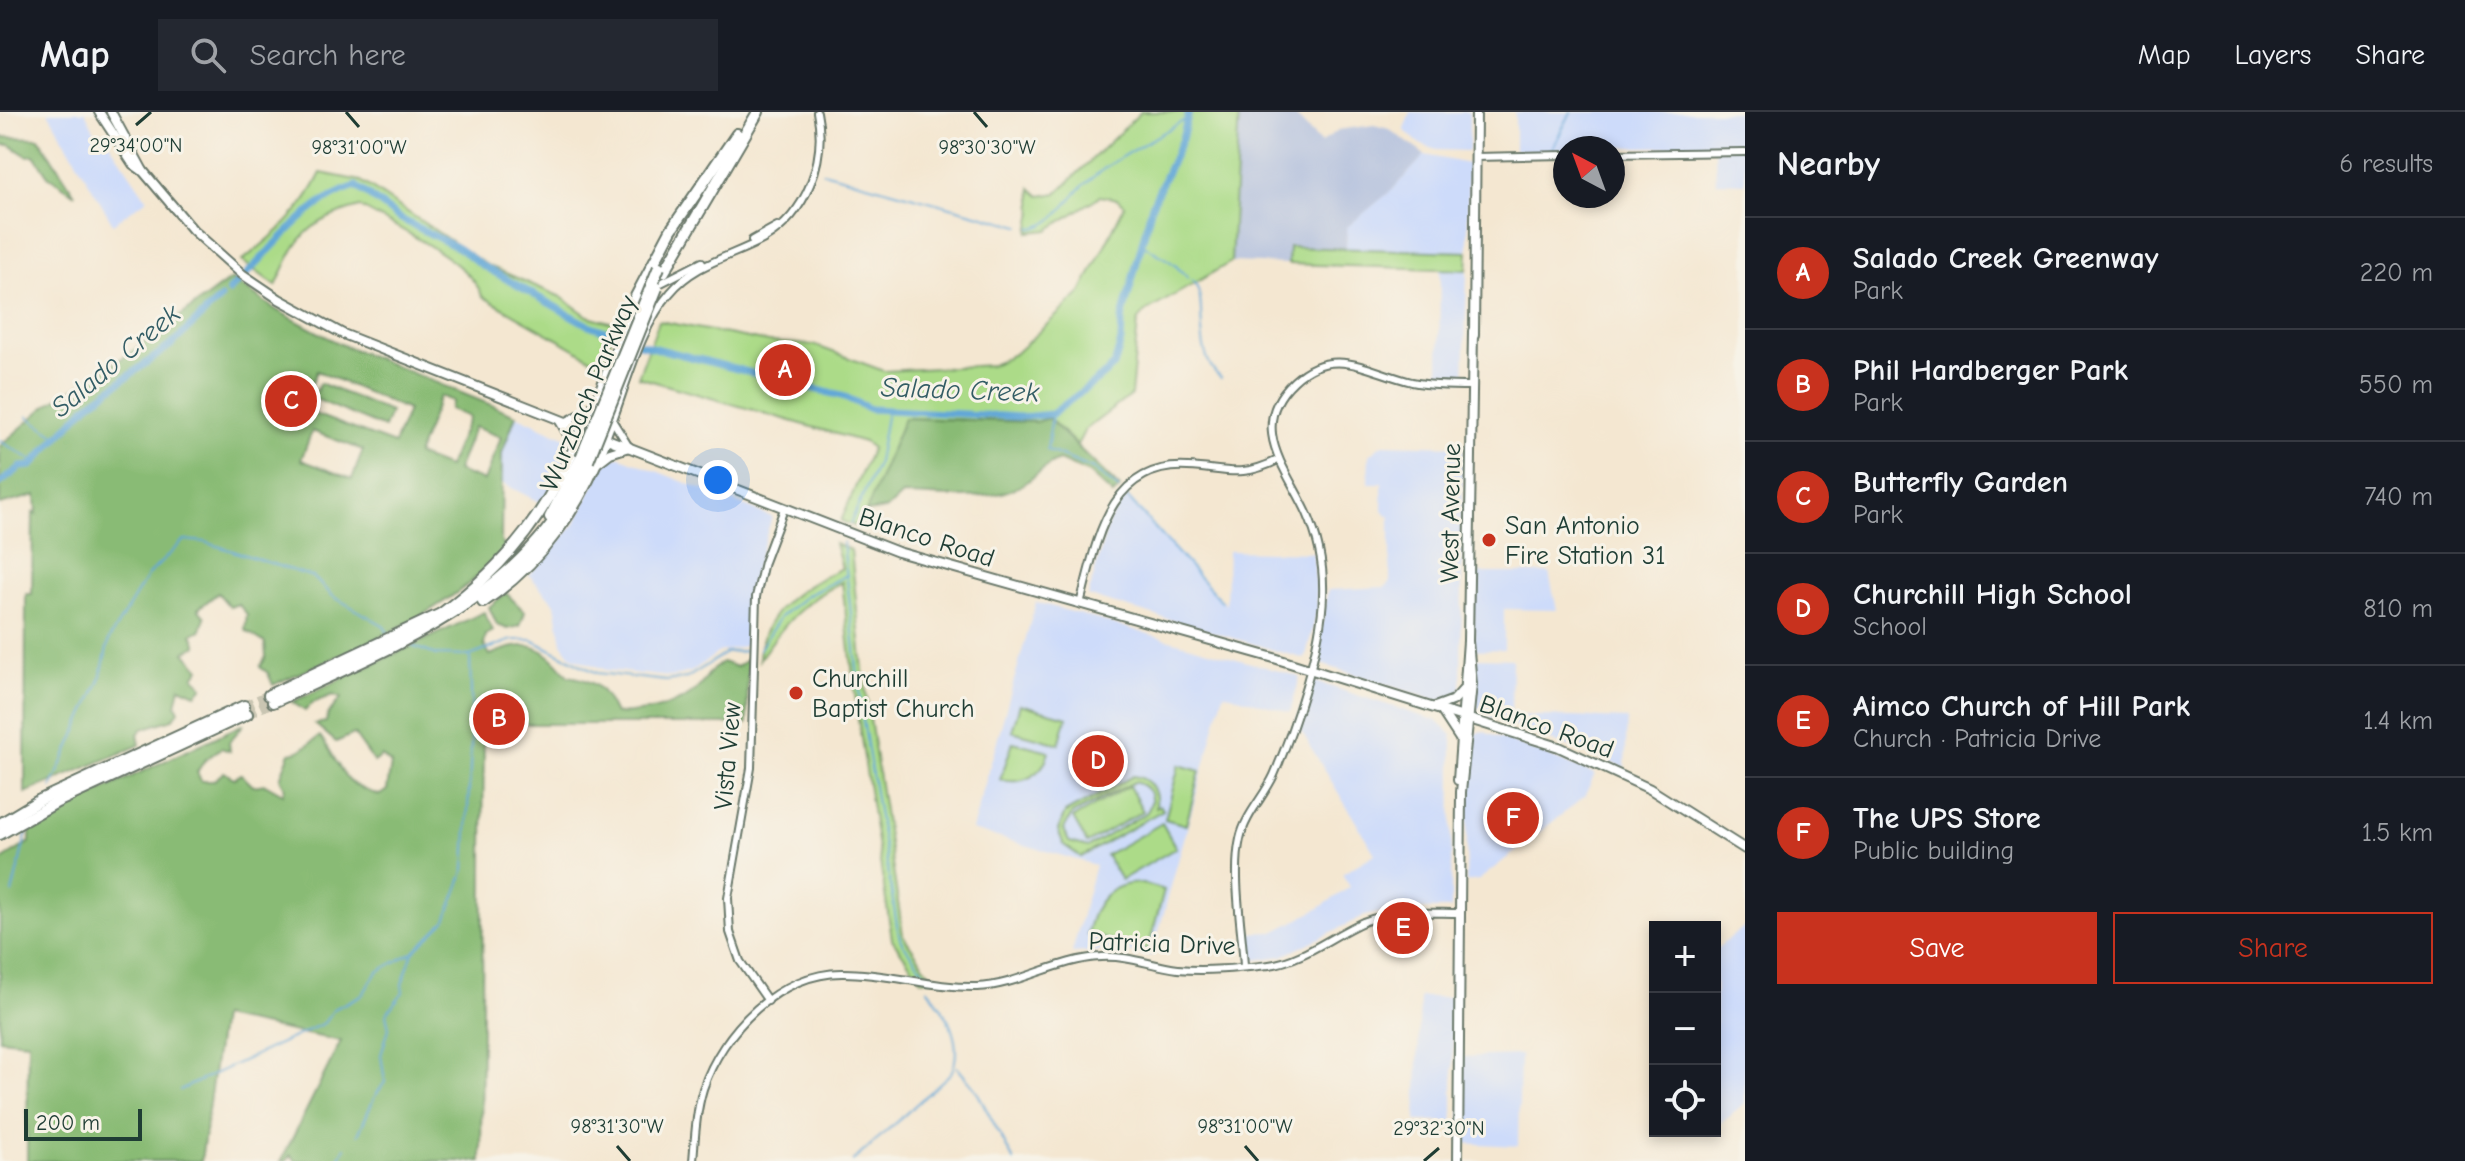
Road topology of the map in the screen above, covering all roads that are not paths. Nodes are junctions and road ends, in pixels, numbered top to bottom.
1 (99, 112) edge
2 (111, 112) edge
3 (750, 112) edge
4 (760, 112) edge
5 (817, 112) edge
6 (1476, 112) edge
7 (737, 134) junction
8 (1745, 152) edge
9 (1625, 154) edge
10 (1553, 155) edge
11 (1475, 157) junction
12 (143, 171) junction
13 (778, 226) junction
14 (662, 269) junction
15 (631, 308) junction
16 (1472, 386) junction
17 (592, 406) junction
18 (615, 417) junction
19 (562, 421) junction
20 (583, 429) junction
21 (606, 438) junction
22 (629, 447) junction
23 (587, 459) junction
24 (1278, 460) junction
25 (784, 509) junction
26 (1080, 604) junction
27 (1468, 641) junction
28 (1309, 669) junction
29 (1464, 688) junction
30 (1471, 701) junction
31 (1437, 709) junction
32 (1465, 717) junction
33 (1488, 724) junction
34 (1463, 740) junction
35 (0, 824) edge
36 (0, 834) edge
37 (1745, 849) edge
38 (1459, 913) junction
39 (1244, 966) junction
40 (768, 1001) junction
41 (693, 1161) edge
42 (1458, 1161) edge

1 - 12 main road, Blanco Road
2 - 12 main road, Blanco Road
3 - 7 highway, Wurzbach Parkway
4 - 14 highway, Wurzbach Parkway
5 - 13 street
6 - 11 main road, West Avenue
7 - 14 highway, Wurzbach Parkway
7 - 15 highway
8 - 9 street
10 - 11 street
11 - 16 main road, West Avenue
12 - 19 main road, Blanco Road
13 - 15 street
13 - 18 street
14 - 23 highway, Wurzbach Parkway, bridge
15 - 17 street, Wurzbach Parkway
16 - 24 street
16 - 27 main road, West Avenue
17 - 18 street
17 - 19 street
17 - 20 street, Wurzbach Parkway
18 - 21 street
18 - 22 street
19 - 20 main road, Blanco Road
19 - 23 main road
20 - 21 main road, Blanco Road
20 - 23 highway
21 - 22 main road, Blanco Road
21 - 23 highway
22 - 23 main road
22 - 25 main road, Blanco Road
23 - 23 highway, Wurzbach Parkway
24 - 26 street
24 - 28 street
25 - 26 main road, Blanco Road
25 - 40 street, Vista View
26 - 28 main road, Blanco Road
27 - 29 main road, West Avenue
27 - 30 main road, West Avenue
28 - 31 main road, Blanco Road
28 - 39 street
29 - 31 main road
29 - 32 main road, West Avenue
30 - 32 main road, West Avenue
30 - 33 main road
31 - 32 main road, Blanco Road
31 - 34 main road
32 - 33 main road, Blanco Road
32 - 34 main road, West Avenue
33 - 34 main road
33 - 37 main road, Blanco Road
34 - 38 main road, West Avenue
35 - 36 highway
38 - 39 street, Patricia Drive
38 - 42 main road, West Avenue
39 - 40 street, Patricia Drive
40 - 41 street, Patricia Drive

